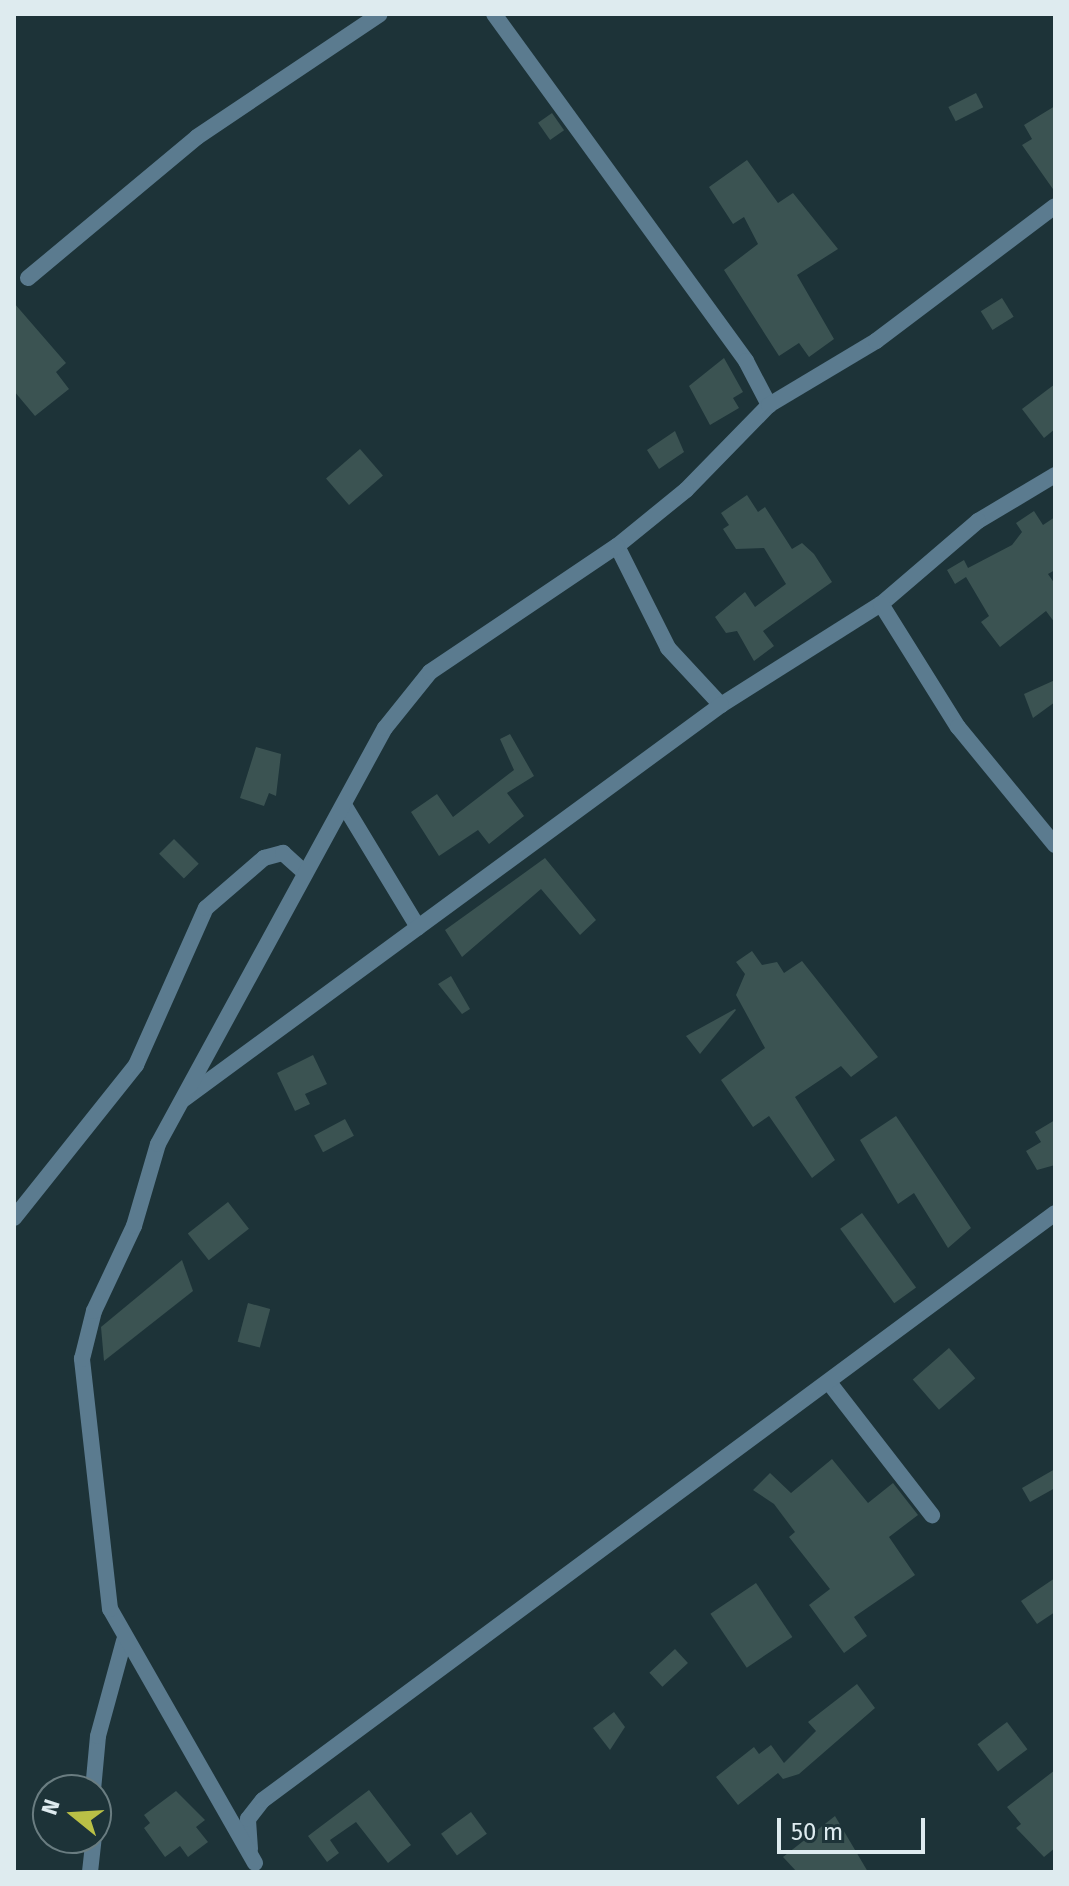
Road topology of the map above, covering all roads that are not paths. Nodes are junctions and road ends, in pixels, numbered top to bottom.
1 (380, 14) edge
2 (494, 14) edge
3 (1055, 206) edge
4 (28, 278) dead end
5 (769, 405) junction
6 (1053, 479) edge
7 (617, 546) junction
8 (881, 604) junction
9 (721, 705) junction
10 (344, 805) junction
11 (1055, 845) edge
12 (305, 873) junction
13 (418, 927) junction
14 (179, 1102) junction
15 (1055, 1213) edge
16 (14, 1218) edge
17 (831, 1385) junction
18 (932, 1515) dead end
19 (124, 1641) junction
20 (94, 1774) edge
21 (258, 1867) edge

1 - 4 street
2 - 5 street
3 - 5 street
5 - 7 street
6 - 8 street
7 - 9 street
7 - 10 street
8 - 9 street
8 - 11 street
9 - 13 street
10 - 12 street
10 - 13 street
12 - 14 street
12 - 16 street
13 - 14 street
14 - 19 street
15 - 17 street
17 - 18 street
17 - 21 street
19 - 20 street
19 - 21 street

